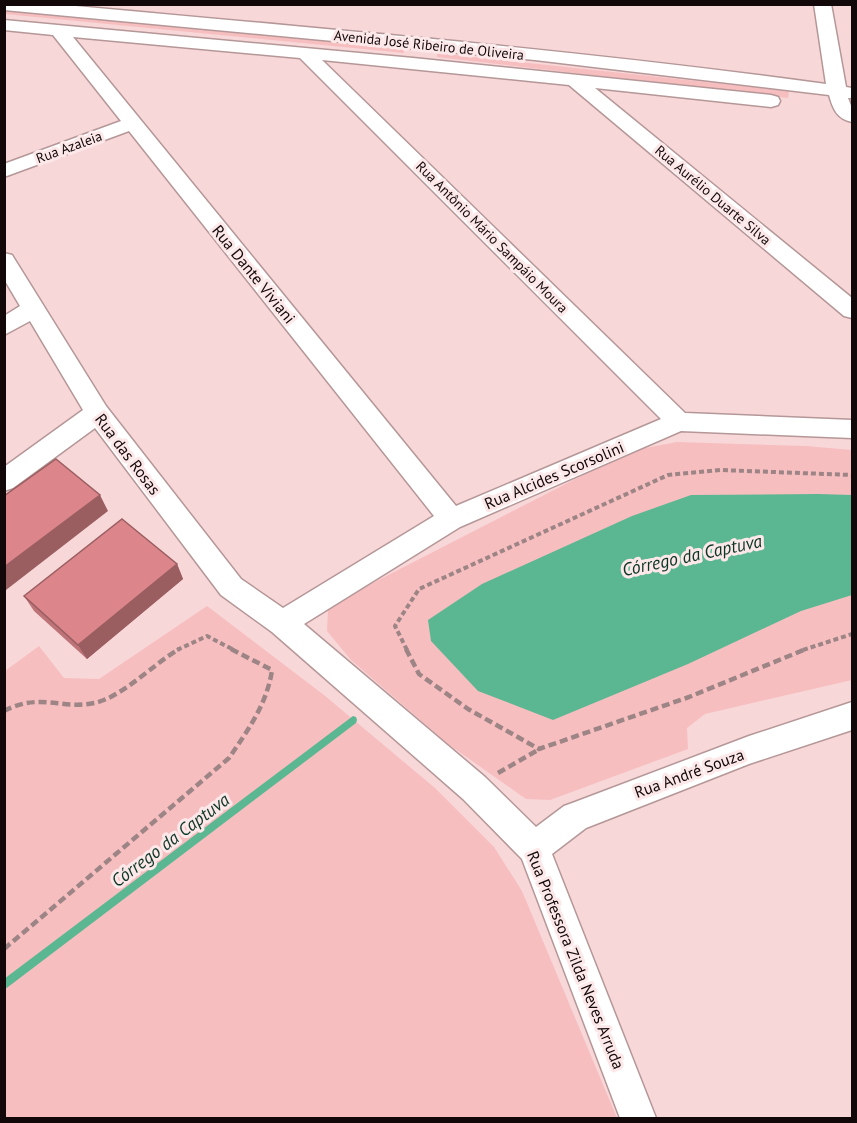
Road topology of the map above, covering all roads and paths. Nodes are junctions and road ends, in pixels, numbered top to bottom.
1 (822, 4) edge
2 (4, 5) edge
3 (4, 25) edge
4 (58, 30) junction
5 (420, 44) junction
6 (305, 53) junction
7 (413, 63) junction
8 (574, 80) junction
9 (847, 104) edge
10 (133, 123) junction
11 (4, 171) edge
12 (4, 260) edge
13 (32, 309) junction
14 (852, 310) edge
15 (4, 327) edge
16 (97, 414) junction
17 (679, 422) junction
18 (852, 429) edge
19 (852, 475) edge
20 (4, 481) edge
21 (451, 519) junction
22 (282, 623) junction
23 (852, 634) edge
24 (4, 711) edge
25 (852, 716) edge
26 (539, 749) junction
27 (474, 788) junction
28 (534, 848) junction
29 (4, 949) edge
30 (638, 1119) edge

1 - 9 street
2 - 5 street, Avenida José Ribeiro de Oliveira
3 - 4 street, Avenida José Ribeiro de Oliveira
4 - 6 street, Avenida José Ribeiro de Oliveira
4 - 10 street, Rua Dante Viviani
5 - 7 street
5 - 9 street, Avenida José Ribeiro de Oliveira
6 - 7 street, Avenida José Ribeiro de Oliveira
6 - 17 street, Rua Antônio Mário Sampáio Moura
7 - 8 street, Avenida José Ribeiro de Oliveira
8 - 9 street, Avenida José Ribeiro de Oliveira
8 - 14 street, Rua Aurélio Duarte Silva
10 - 11 street, Rua Azaleia
10 - 21 street, Rua Dante Viviani
12 - 13 street, Rua das Rosas
13 - 15 street
13 - 16 street, Rua das Rosas
16 - 20 street
16 - 22 street, Rua das Rosas
17 - 18 street, Rua Alcides Scorsolini
17 - 21 street, Rua Alcides Scorsolini
19 - 26 path
21 - 22 street, Rua Alcides Scorsolini
22 - 27 street, Rua Professora Zilda Neves Arruda
23 - 26 path
24 - 29 path
25 - 28 street, Rua André Souza
26 - 27 path
27 - 28 street, Rua Professora Zilda Neves Arruda
28 - 30 street, Rua Professora Zilda Neves Arruda

